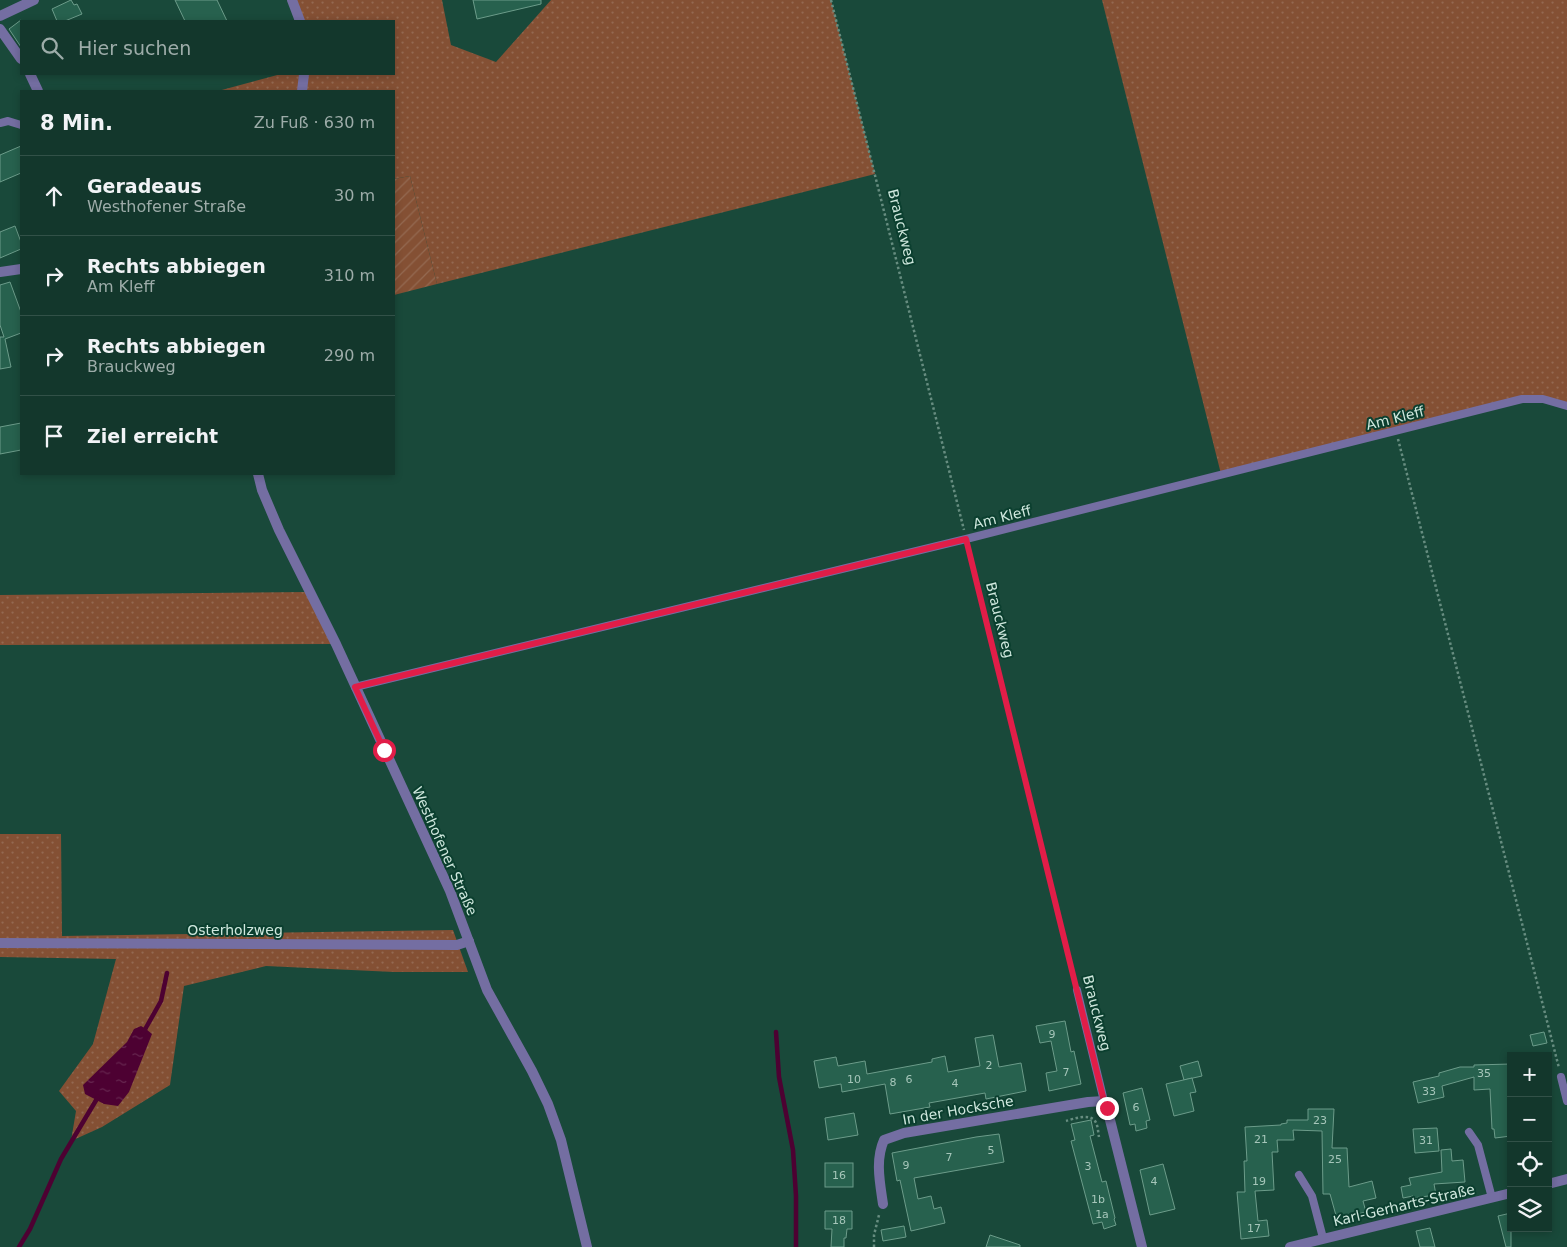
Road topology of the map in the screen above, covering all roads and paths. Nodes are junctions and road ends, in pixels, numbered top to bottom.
1 (34, 0) edge
2 (292, 0) edge
3 (832, 0) edge
4 (0, 16) edge
5 (300, 20) edge
6 (0, 29) edge
7 (20, 58) edge
8 (30, 75) edge
9 (304, 75) edge
10 (38, 90) edge
11 (302, 90) edge
12 (0, 124) edge
13 (20, 125) edge
14 (20, 269) edge
15 (0, 272) edge
16 (1567, 406) edge
17 (1396, 431) junction
18 (258, 475) edge
19 (966, 539) junction
20 (355, 687) junction
21 (469, 941) junction
22 (0, 943) edge
23 (1077, 990) joint
24 (1561, 1077) joint
25 (1104, 1101) junction
26 (1567, 1101) edge
27 (1066, 1121) dead end
28 (1469, 1132) dead end
29 (1099, 1137) dead end
30 (1299, 1175) dead end
31 (1567, 1179) edge
32 (1552, 1183) edge
33 (1507, 1194) edge
34 (1492, 1198) junction
35 (883, 1204) joint
36 (1323, 1238) junction
37 (588, 1247) edge
38 (874, 1247) edge
39 (1142, 1247) edge
40 (1290, 1247) edge

1 - 4 street
2 - 5 street
3 - 19 path, Brauckweg
6 - 7 street
8 - 10 street
9 - 11 street
12 - 13 lane
14 - 15 street
16 - 17 lane, Am Kleff
17 - 19 lane, Am Kleff
17 - 24 path
18 - 20 street, Westhofener Straße
19 - 20 lane, Am Kleff
19 - 23 path, Brauckweg
20 - 21 street, Westhofener Straße
21 - 22 street, Osterholzweg
21 - 37 street, Westhofener Straße
23 - 25 lane, Brauckweg
24 - 26 lane
25 - 35 street, In der Hocksche
25 - 39 street, Brauckweg
27 - 29 path
28 - 34 lane, Karl-Gerharts-Straße
30 - 36 lane, Karl-Gerharts-Straße
31 - 32 street
33 - 34 street, Karl-Gerharts-Straße
34 - 36 street, Karl-Gerharts-Straße
35 - 38 path
36 - 40 street, Karl-Gerharts-Straße

